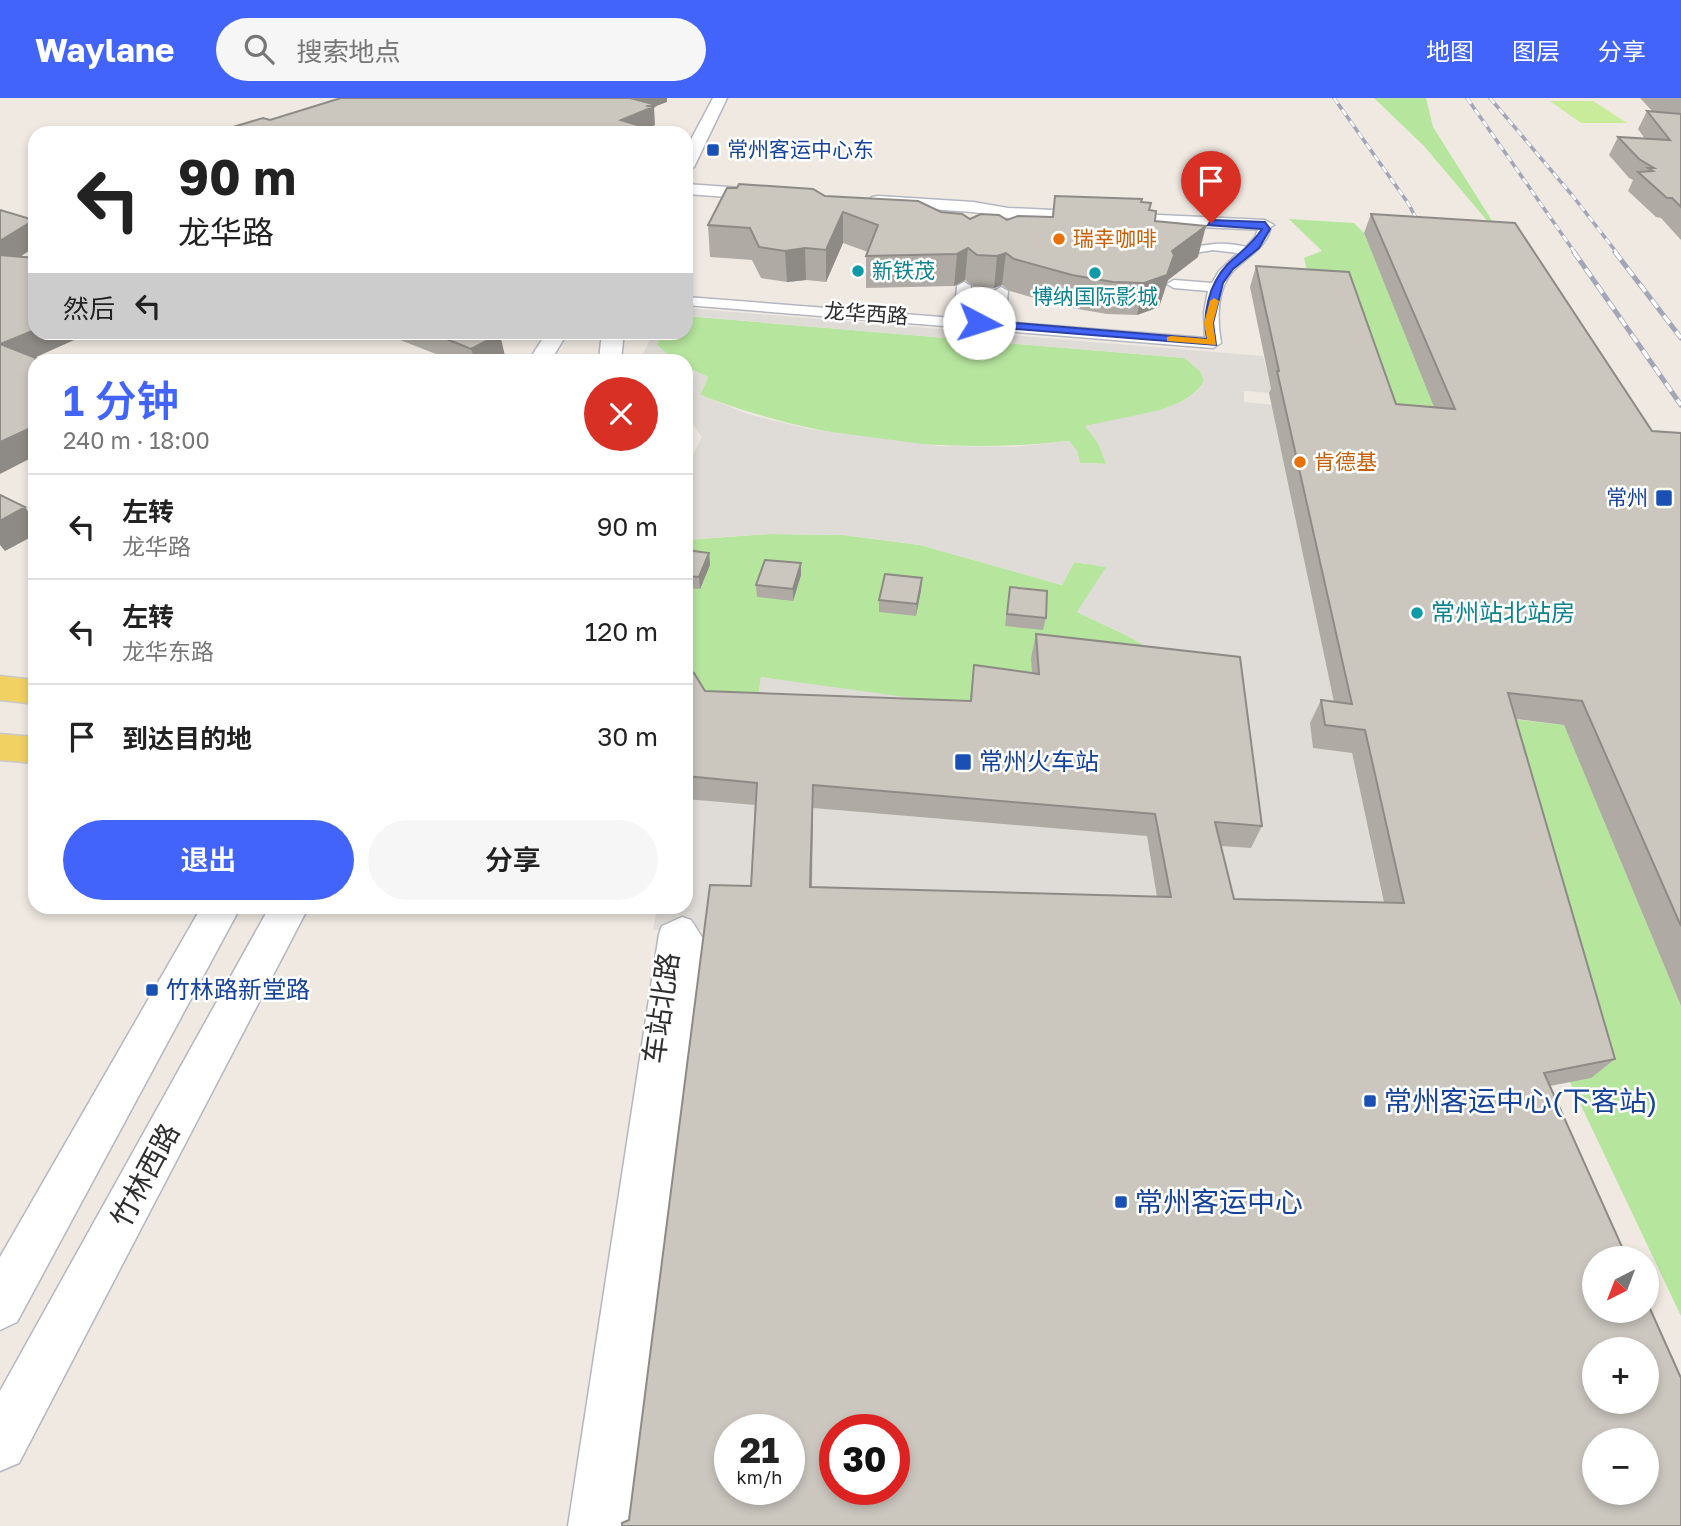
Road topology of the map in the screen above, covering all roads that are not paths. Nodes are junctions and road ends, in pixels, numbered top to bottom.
1 (720, 98) edge
2 (693, 151) edge
3 (693, 192) edge
4 (794, 198) edge
5 (862, 203) edge
6 (1265, 225) joint
7 (1165, 240) edge
8 (1249, 252) junction
9 (1174, 284) edge
10 (964, 286) edge
11 (1217, 288) junction
12 (1001, 291) edge
13 (693, 302) edge
14 (961, 321) junction
15 (997, 324) junction
16 (0, 688) edge
17 (28, 690) edge
18 (0, 747) edge
19 (28, 749) edge
20 (218, 914) edge
21 (286, 914) edge
22 (636, 1271) junction
23 (0, 1305) edge
24 (0, 1444) edge
25 (587, 1526) edge
26 (616, 1526) edge

1 - 2 main road
3 - 4 main road
5 - 6 main road
6 - 8 street
7 - 8 street
8 - 11 street
9 - 11 street
10 - 14 street
11 - 15 street, 龙华西路
12 - 15 street
13 - 14 street, 龙华西路
14 - 15 street, 龙华西路
16 - 17 main road
18 - 19 main road
20 - 23 main road
21 - 24 main road, 竹林西路
22 - 22 street, 车站北路
22 - 25 street, 车站北路
22 - 26 street, 车站北路

